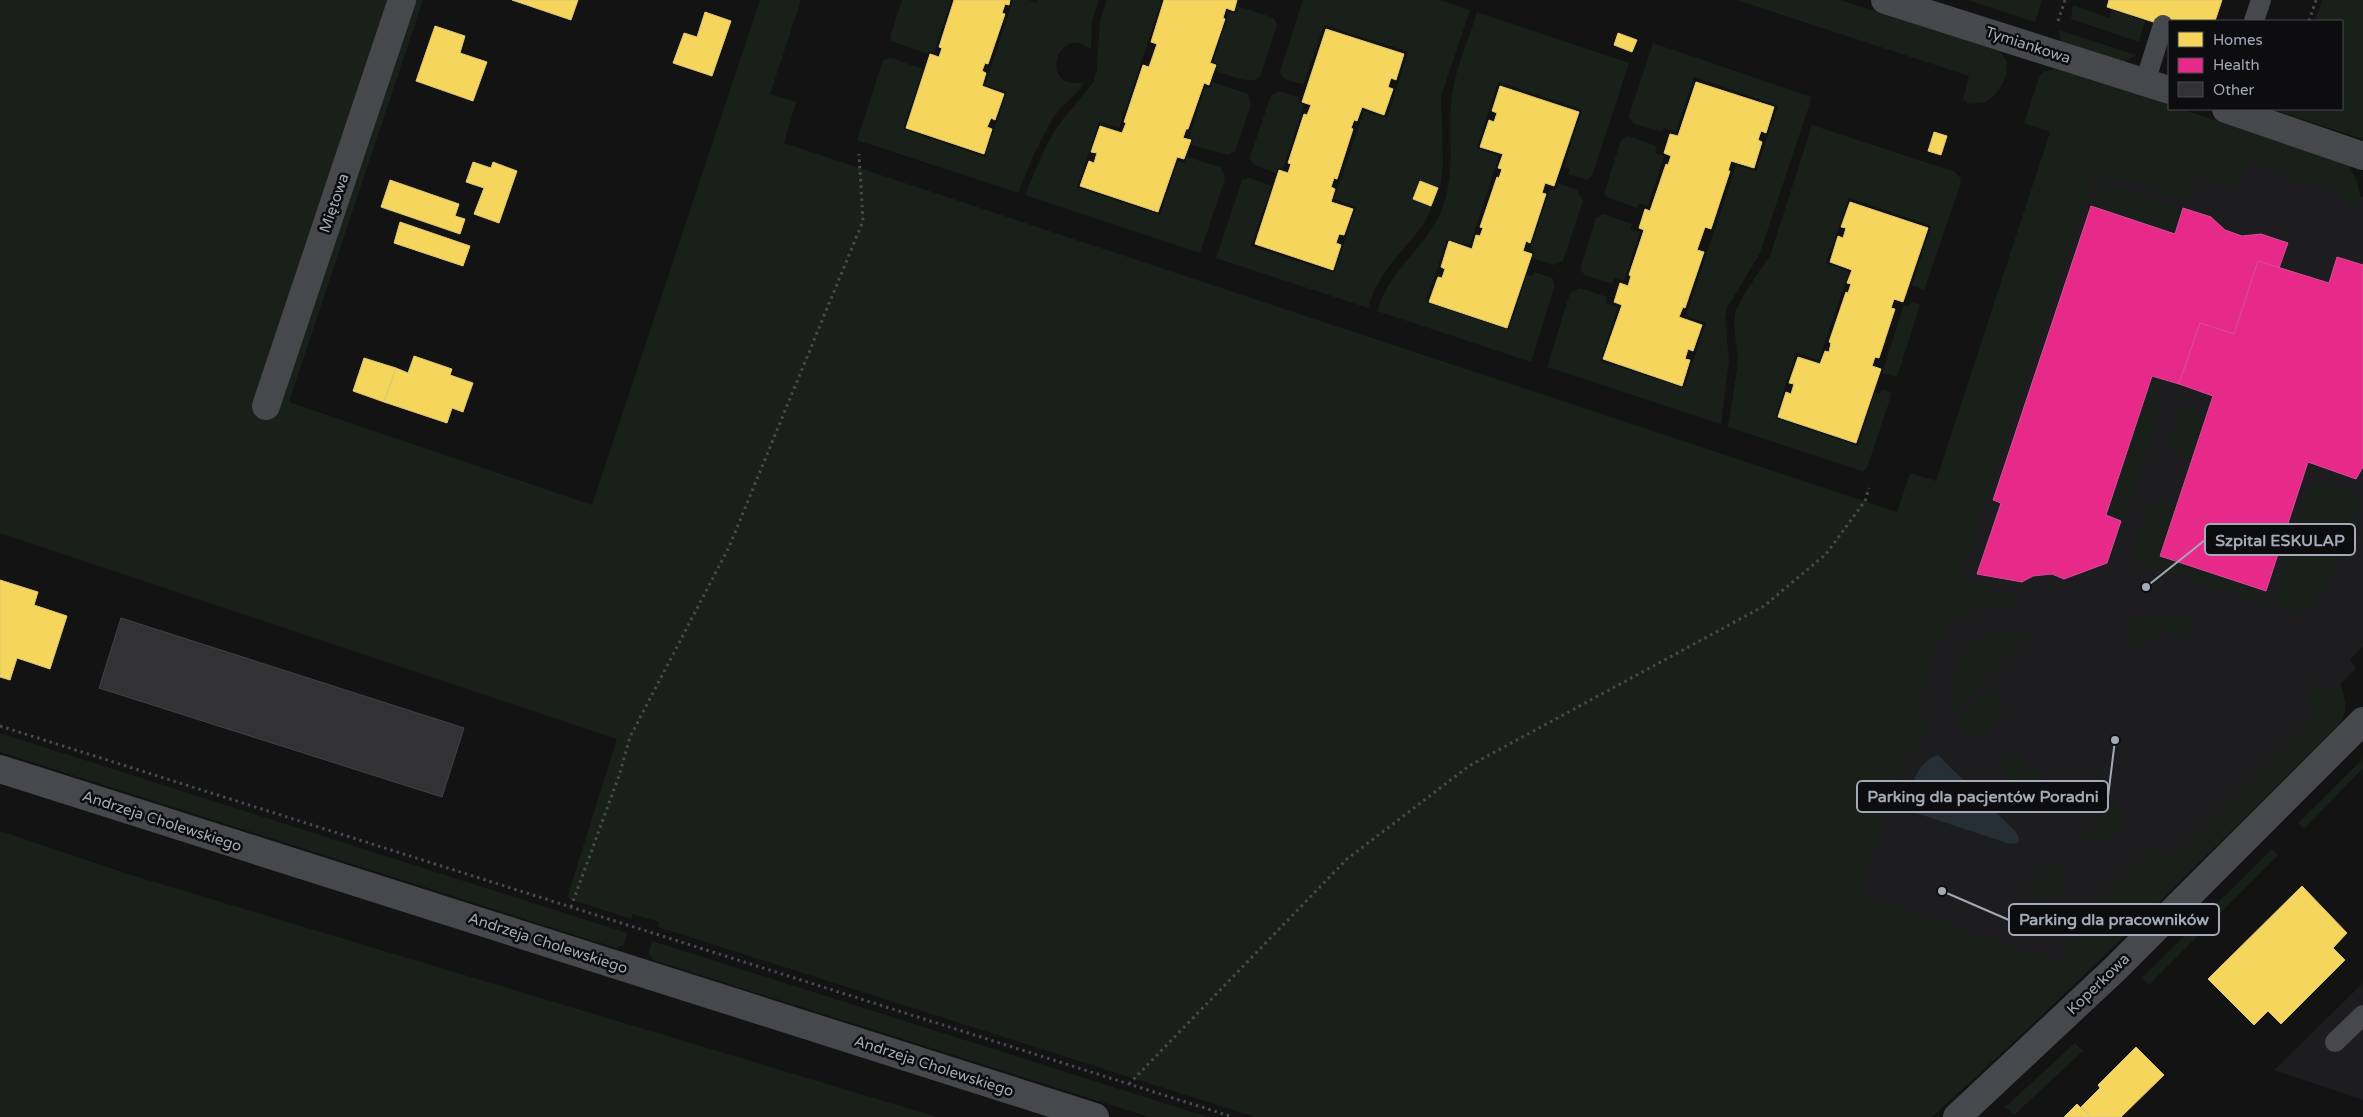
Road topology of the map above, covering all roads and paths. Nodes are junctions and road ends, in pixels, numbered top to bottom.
1 (402, 0) edge
2 (1886, 0) edge
3 (2065, 0) edge
4 (2261, 0) edge
5 (2316, 0) edge
6 (2063, 8) dead end
7 (2254, 20) edge
8 (2309, 20) edge
9 (2163, 25) dead end
10 (2157, 86) edge
11 (2229, 110) edge
12 (859, 154) dead end
13 (2363, 156) edge
14 (266, 406) dead end
15 (1869, 488) dead end
16 (2363, 721) edge
17 (0, 726) edge
18 (0, 769) edge
19 (571, 907) junction
20 (2363, 1015) edge
21 (2335, 1042) dead end
22 (1129, 1084) junction
23 (1095, 1117) edge
24 (1233, 1117) edge
25 (1957, 1117) edge

1 - 14 street, Miętowa
2 - 10 street, Tymiankowa
3 - 6 path
4 - 7 lane
5 - 8 path
9 - 10 lane
11 - 13 street
12 - 19 path
15 - 22 path
16 - 25 street, Koperkowa
17 - 19 path
18 - 23 street, Andrzeja Cholewskiego
19 - 22 path
20 - 21 lane
22 - 24 path

